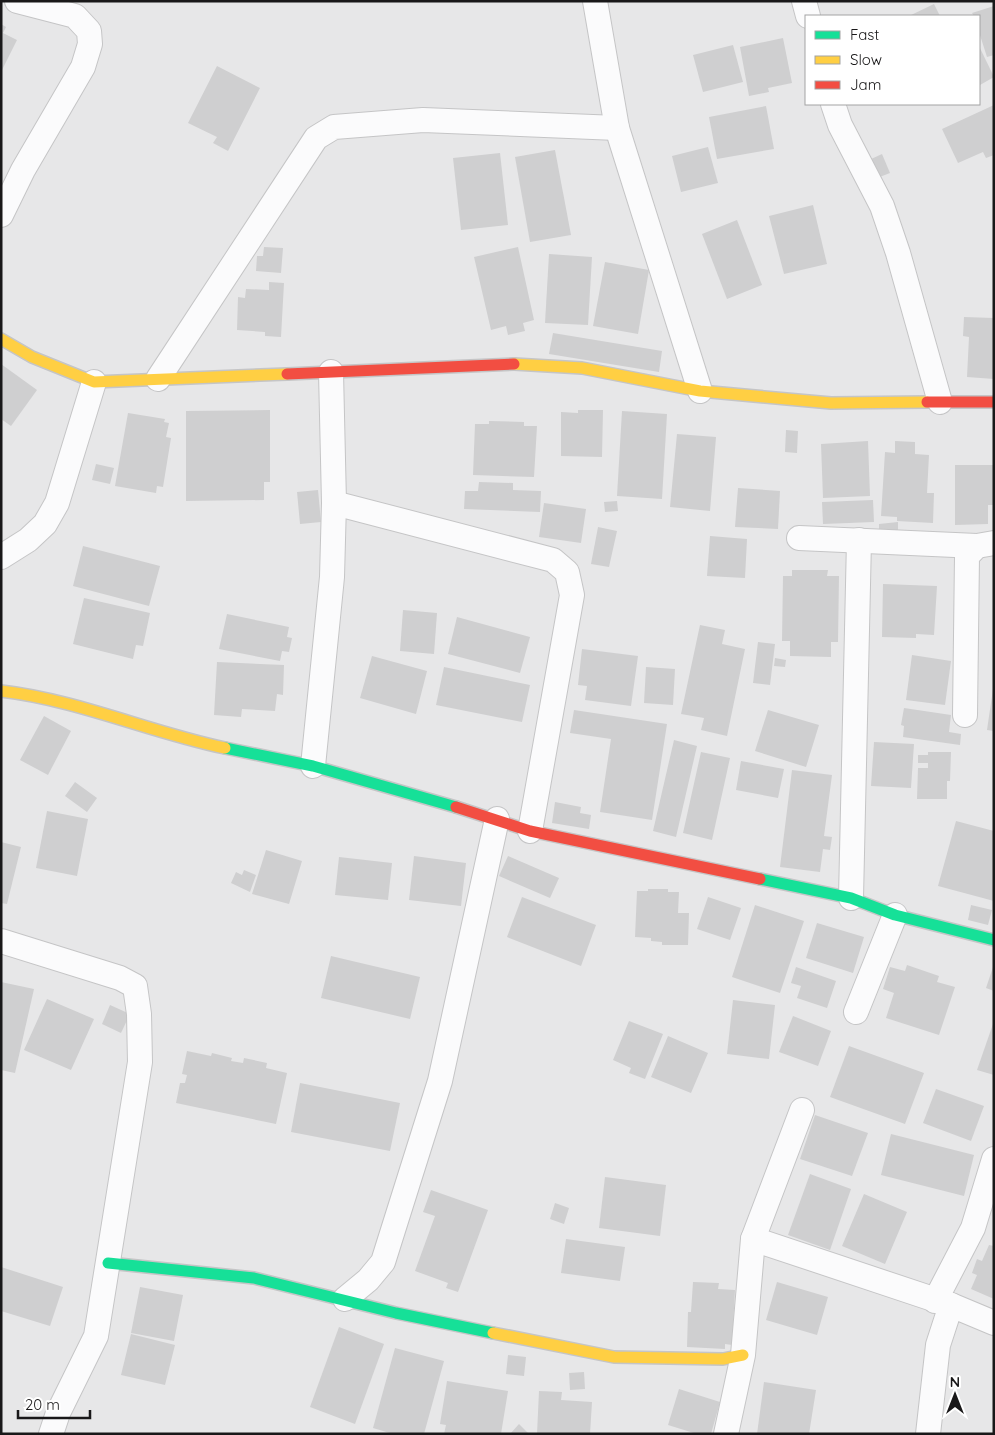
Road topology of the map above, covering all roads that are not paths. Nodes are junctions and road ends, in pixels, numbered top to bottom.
1 (17, 1) edge
2 (595, 1) edge
3 (804, 1) edge
4 (80, 9) edge
5 (808, 15) edge
6 (833, 105) edge
7 (617, 128) junction
8 (1, 215) edge
9 (1, 339) edge
10 (331, 372) junction
11 (158, 379) junction
12 (94, 382) junction
13 (700, 391) junction
14 (940, 402) junction
15 (994, 402) edge
16 (334, 503) junction
17 (799, 538) dead end
18 (859, 540) junction
19 (985, 544) edge
20 (1, 557) edge
21 (1, 691) edge
22 (965, 715) dead end
23 (313, 766) junction
24 (497, 819) junction
25 (530, 831) junction
26 (851, 898) junction
27 (895, 914) junction
28 (994, 940) edge
29 (1, 941) edge
30 (856, 1012) dead end
31 (802, 1110) dead end
32 (994, 1159) edge
33 (753, 1239) junction
34 (108, 1263) junction
35 (345, 1299) junction
36 (943, 1303) junction
37 (994, 1323) edge
38 (743, 1355) junction
39 (52, 1434) edge
40 (726, 1434) edge
41 (928, 1434) edge

1 - 4 street
2 - 7 street
3 - 5 street
4 - 8 street
6 - 14 street
7 - 11 street
7 - 13 street
9 - 12 street
10 - 11 street
10 - 13 street
10 - 16 street
11 - 12 street
12 - 20 street
13 - 14 street
14 - 15 street
16 - 23 street
16 - 25 street
17 - 18 street
18 - 19 street
18 - 26 street
19 - 22 street
21 - 23 street
23 - 24 street
24 - 25 street
24 - 35 street
25 - 26 street
26 - 27 street
27 - 28 street
27 - 30 street
29 - 34 street
31 - 33 street
32 - 36 street
33 - 36 street
33 - 38 street
34 - 35 street
34 - 39 street
35 - 38 street
36 - 37 street
36 - 41 street
38 - 40 street

